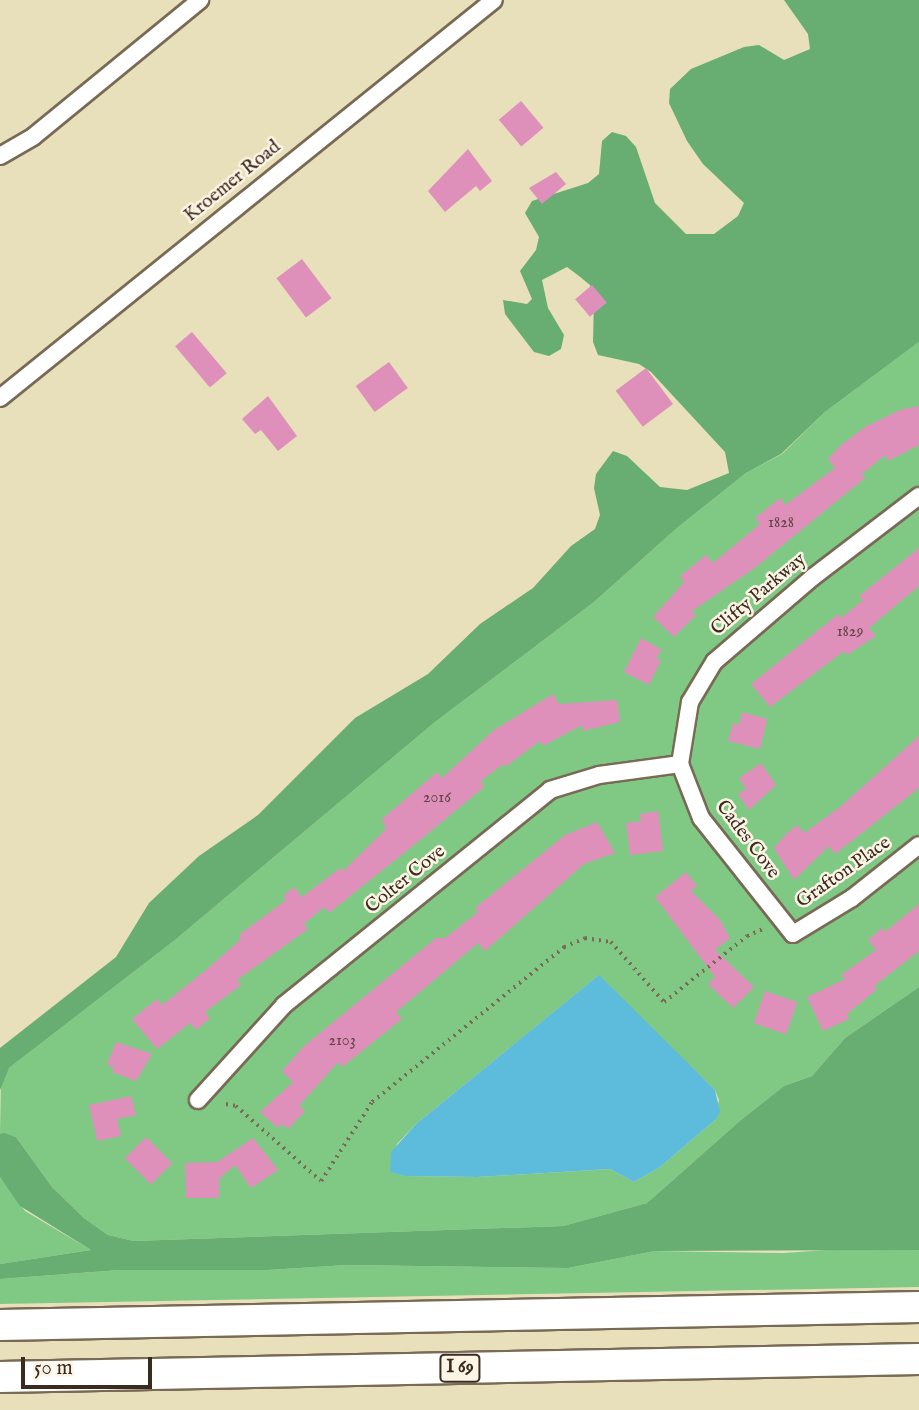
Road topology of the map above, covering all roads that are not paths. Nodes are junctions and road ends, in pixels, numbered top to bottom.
1 (200, 0) edge
2 (494, 0) edge
3 (0, 156) edge
4 (0, 398) edge
5 (919, 496) edge
6 (680, 764) junction
7 (919, 845) edge
8 (793, 934) joint
9 (198, 1100) dead end
10 (919, 1307) edge
11 (0, 1325) edge
12 (919, 1359) edge
13 (0, 1377) edge

1 - 3 street
2 - 4 street, Kroemer Road
5 - 6 street, Clifty Parkway
6 - 8 street, Cades Cove
6 - 9 street, Colter Cove
7 - 8 street, Grafton Place
10 - 11 highway
12 - 13 highway, I 69

